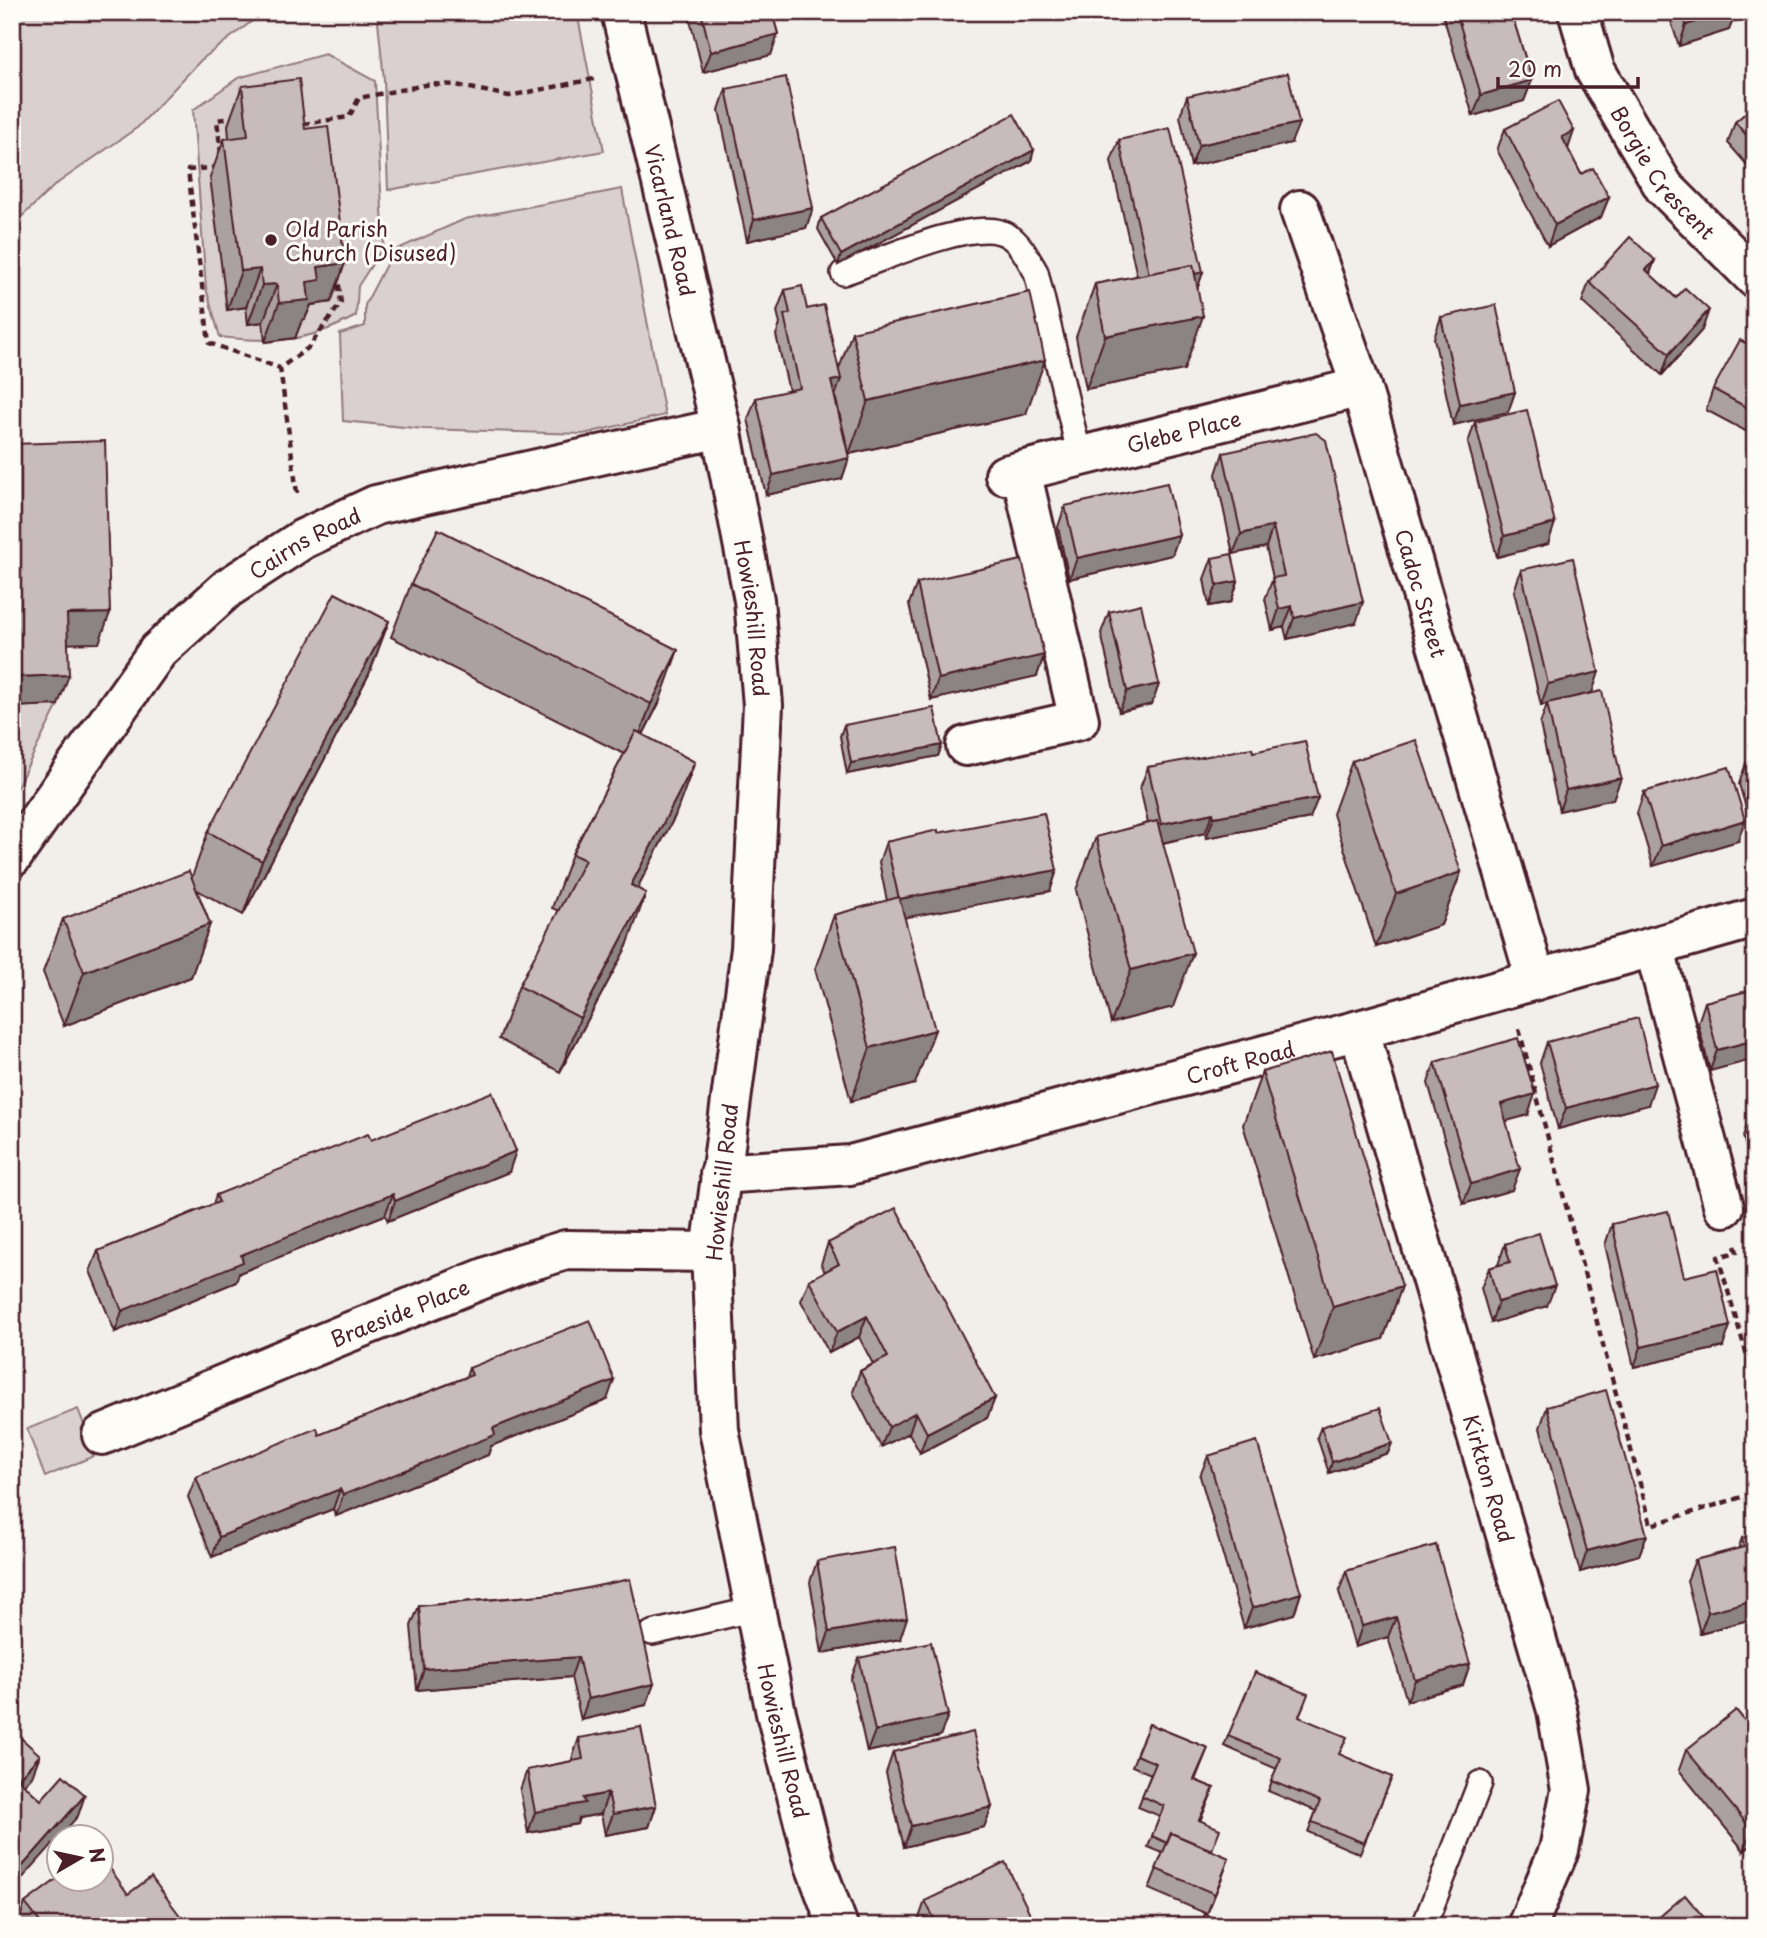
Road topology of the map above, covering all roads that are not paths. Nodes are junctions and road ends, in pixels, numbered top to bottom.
1 (621, 12) edge
2 (1578, 12) edge
3 (1300, 210) dead end
4 (843, 273) dead end
5 (1755, 278) edge
6 (1361, 387) junction
7 (721, 428) junction
8 (1080, 457) junction
9 (965, 746) dead end
10 (12, 857) edge
11 (1755, 918) edge
12 (1654, 947) junction
13 (1522, 984) junction
14 (1359, 1030) junction
15 (720, 1174) junction
16 (1724, 1207) road end
17 (710, 1252) junction
18 (102, 1435) dead end
19 (755, 1608) junction
20 (652, 1633) dead end
21 (1480, 1783) dead end
22 (838, 1926) edge
23 (1424, 1926) edge
24 (1527, 1926) edge

1 - 7 street, Vicarland Road
2 - 5 street, Borgie Crescent
3 - 6 street, Cadoc Street
4 - 8 lane
6 - 8 street, Glebe Place
6 - 13 street, Cadoc Street
7 - 10 street, Cairns Road
7 - 15 street, Howieshill Road
8 - 9 street, Glebe Place
11 - 12 street, Croft Road
12 - 13 street, Croft Road
12 - 16 street
13 - 14 street, Croft Road
14 - 15 street, Croft Road
14 - 24 street, Kirkton Road
15 - 17 street, Howieshill Road
17 - 18 street, Braeside Place
17 - 19 street, Howieshill Road
19 - 20 lane
19 - 22 street, Howieshill Road
21 - 23 lane

